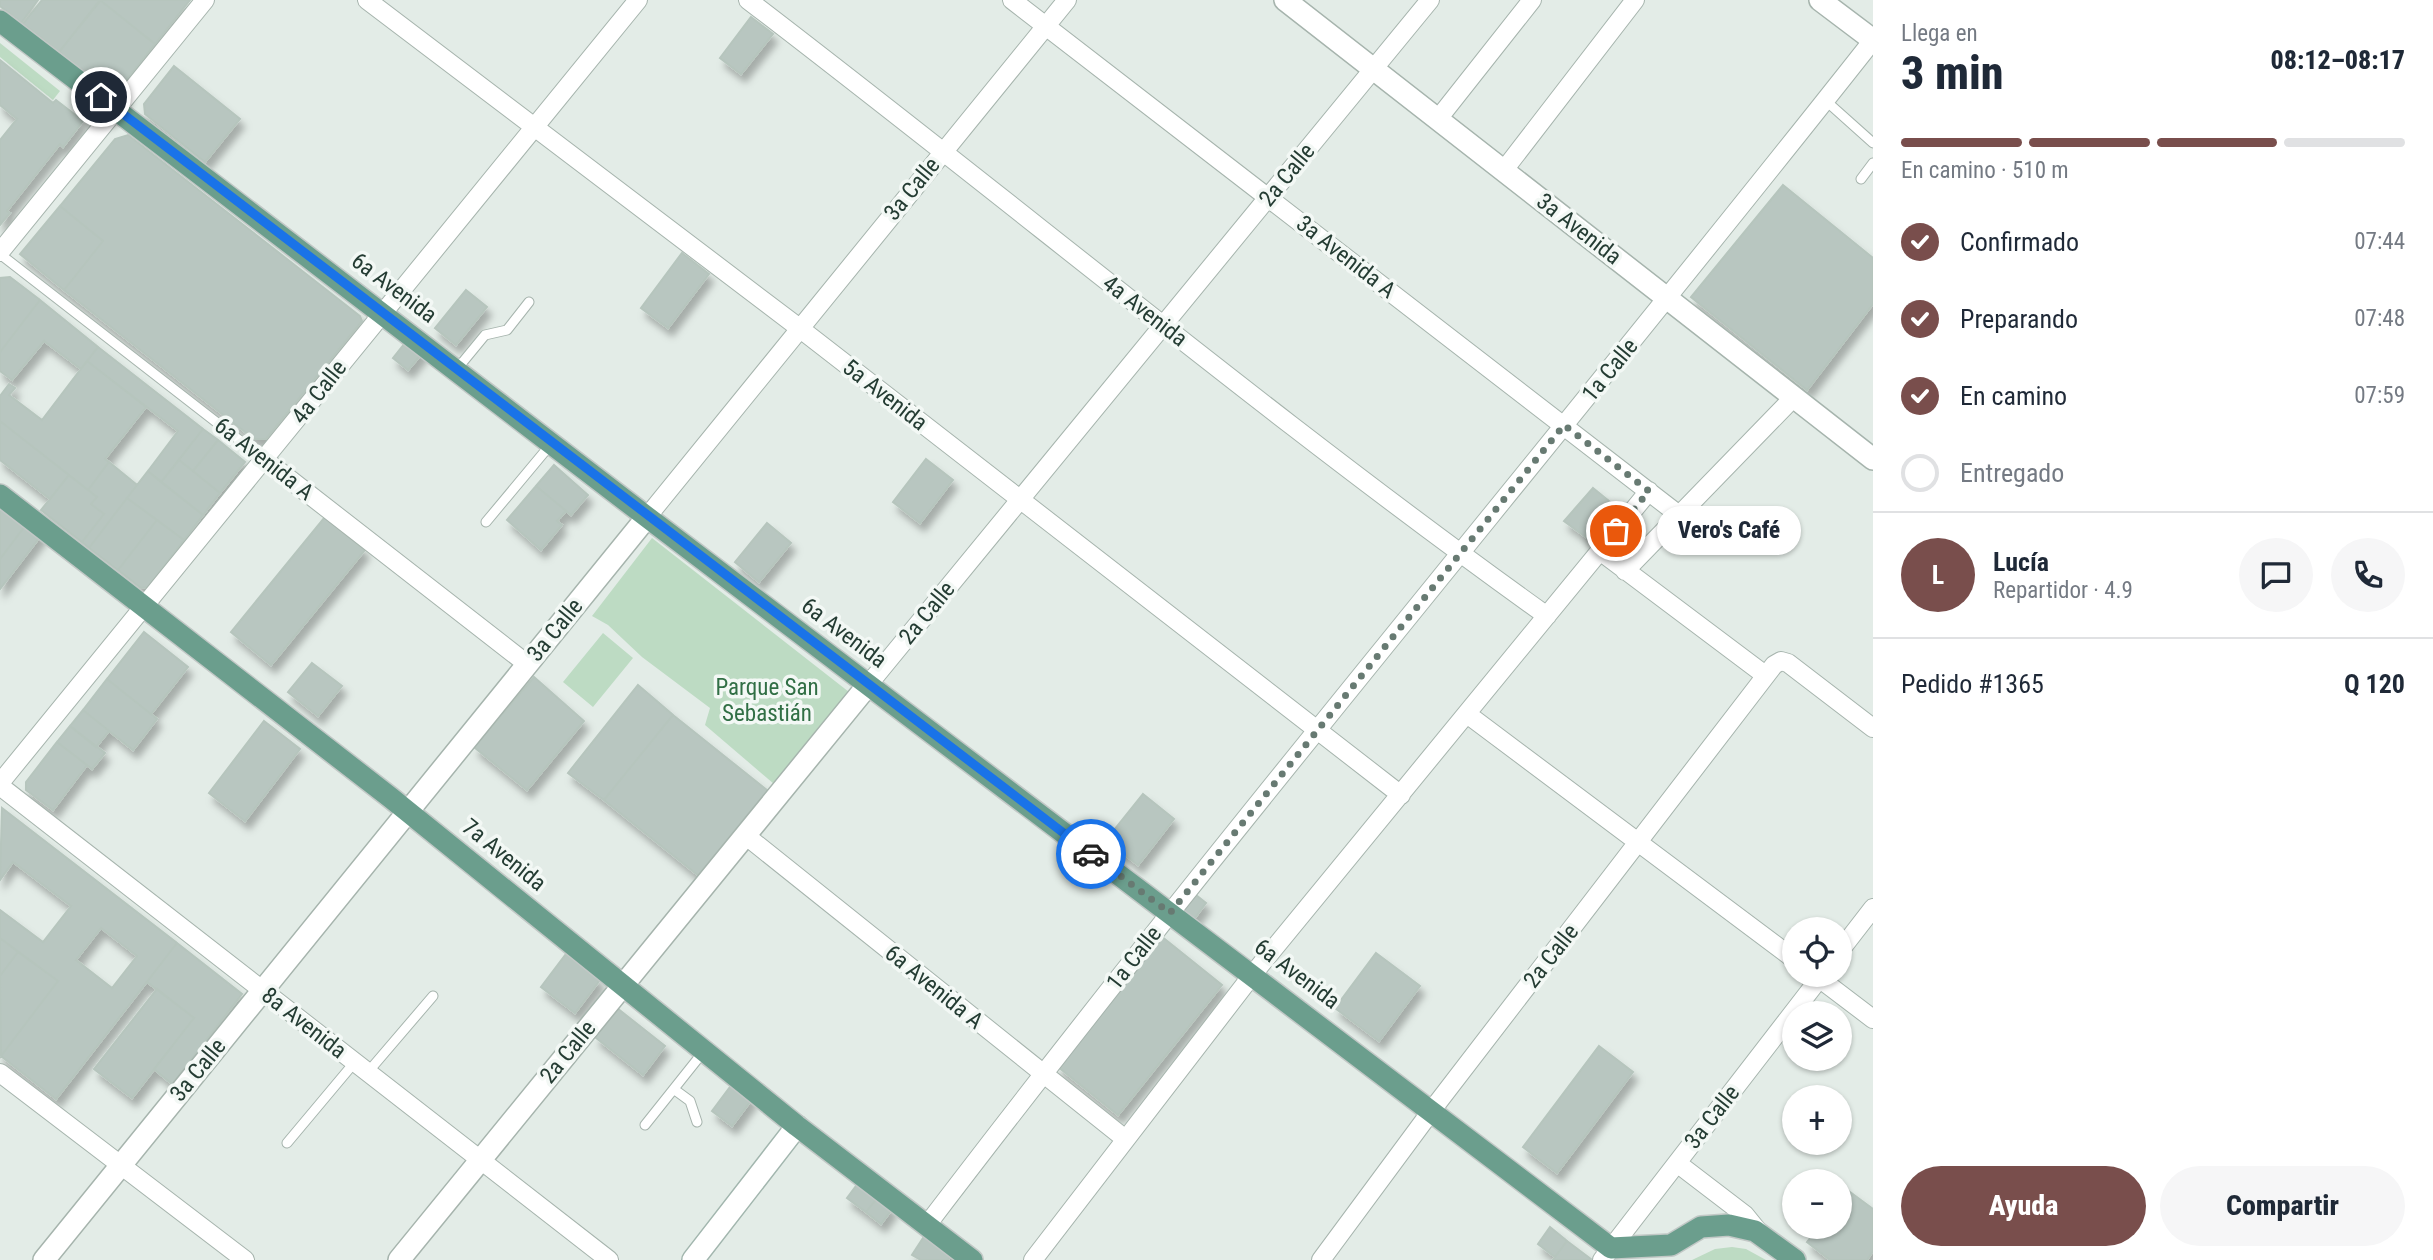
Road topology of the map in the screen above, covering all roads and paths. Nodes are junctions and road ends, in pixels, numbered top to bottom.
1 (205, 0) edge
2 (367, 0) edge
3 (638, 0) edge
4 (748, 0) edge
5 (1012, 0) edge
6 (1067, 0) edge
7 (1285, 0) edge
8 (1430, 0) edge
9 (1532, 0) edge
10 (1635, 0) edge
11 (1820, 0) edge
12 (0, 21) edge
13 (1045, 26) junction
14 (1873, 40) edge
15 (1374, 69) junction
16 (1825, 100) junction
17 (116, 109) junction
18 (1438, 119) junction
19 (533, 128) junction
20 (1873, 143) edge
21 (944, 150) junction
22 (1873, 163) edge
23 (1504, 170) junction
24 (1861, 179) dead end
25 (1269, 197) junction
26 (0, 253) edge
27 (1668, 299) junction
28 (529, 302) dead end
29 (382, 311) junction
30 (1163, 326) junction
31 (798, 327) junction
32 (457, 369) junction
33 (1794, 397) junction
34 (1564, 425) junction
35 (552, 442) junction
36 (1873, 458) edge
37 (265, 460) junction
38 (1649, 491) junction
39 (0, 495) edge
40 (1019, 500) junction
41 (1679, 515) junction
42 (647, 517) junction
43 (486, 522) dead end
44 (1600, 551) junction
45 (1460, 554) junction
46 (1625, 570) junction
47 (145, 607) junction
48 (1547, 616) junction
49 (527, 664) junction
50 (1765, 675) junction
51 (868, 685) junction
52 (1467, 714) junction
53 (1873, 728) edge
54 (1318, 731) junction
55 (0, 785) edge
56 (1401, 794) junction
57 (408, 811) junction
58 (745, 835) junction
59 (1639, 843) junction
60 (1873, 908) edge
61 (1170, 913) junction
62 (1852, 935) edge
63 (1782, 950) edge
64 (1253, 974) junction
65 (623, 986) junction
66 (1811, 987) edge
67 (1833, 987) edge
68 (263, 990) junction
69 (433, 996) dead end
70 (1873, 1019) edge
71 (704, 1051) junction
72 (361, 1067) junction
73 (0, 1073) edge
74 (1043, 1074) junction
75 (675, 1090) junction
76 (1432, 1110) junction
77 (697, 1122) dead end
78 (645, 1125) dead end
79 (797, 1126) junction
80 (1124, 1138) junction
81 (287, 1143) dead end
82 (481, 1160) junction
83 (1677, 1163) junction
84 (121, 1165) junction
85 (927, 1225) junction
86 (1762, 1236) junction
87 (1664, 1252) edge
88 (1610, 1256) edge
89 (970, 1259) edge
90 (44, 1260) edge
91 (245, 1260) edge
92 (399, 1260) edge
93 (609, 1260) edge
94 (693, 1260) edge
95 (1033, 1260) edge
96 (1321, 1260) edge
97 (1795, 1260) edge

1 - 17 street
2 - 19 street, 5a Avenida
3 - 19 street, 4a Calle
4 - 21 street, 4a Avenida
5 - 13 street, 3a Avenida A
6 - 13 street, 3a Calle
7 - 15 street, 3a Avenida
8 - 15 street, 2a Calle
9 - 18 street
10 - 23 street
11 - 14 street
12 - 17 main road, 6a Avenida
13 - 21 street, 3a Calle
13 - 25 street, 3a Avenida A
14 - 16 street, 1a Calle
15 - 18 street, 3a Avenida
15 - 25 street, 2a Calle
16 - 20 lane
16 - 27 street, 1a Calle
17 - 26 street
17 - 29 main road, 6a Avenida
18 - 23 street, 3a Avenida
19 - 29 street, 4a Calle
19 - 31 street, 5a Avenida
21 - 30 street, 4a Avenida
21 - 31 street, 3a Calle
22 - 24 lane
23 - 27 street, 3a Avenida
25 - 30 street, 2a Calle
25 - 34 street, 3a Avenida A
26 - 37 lane, 6a Avenida A
27 - 33 street, 3a Avenida
27 - 34 street, 1a Calle
28 - 32 lane
29 - 32 main road, 6a Avenida
29 - 37 street, 4a Calle
30 - 40 street, 2a Calle
30 - 45 street, 4a Avenida
31 - 40 street, 5a Avenida
31 - 42 street, 3a Calle
32 - 35 main road, 6a Avenida
33 - 36 street, 3a Avenida
33 - 41 street
34 - 38 street, 3a Avenida A
34 - 45 street, 1a Calle
35 - 42 main road, 6a Avenida
35 - 43 lane
37 - 47 street, 4a Calle
37 - 49 street, 6a Avenida A
38 - 41 street, 3a Avenida A
38 - 44 street
39 - 47 main road, 7a Avenida
40 - 51 street, 2a Calle
40 - 54 street, 5a Avenida
41 - 46 street
42 - 49 street, 3a Calle
42 - 51 main road, 6a Avenida
44 - 46 street
44 - 48 street
45 - 48 street, 4a Avenida
45 - 54 street, 1a Calle
46 - 50 street
47 - 55 street, 4a Calle
47 - 57 main road, 7a Avenida
48 - 52 street
49 - 57 street, 3a Calle
50 - 53 street, 2a Calle
50 - 59 street, 2a Calle
51 - 58 street, 2a Calle
51 - 61 main road, 6a Avenida
52 - 56 street
52 - 59 street
54 - 56 street, 5a Avenida
54 - 61 street, 1a Calle
55 - 68 street, 8a Avenida
56 - 64 street
57 - 65 main road, 7a Avenida
57 - 68 street, 3a Calle
58 - 65 street, 2a Calle
58 - 74 street, 6a Avenida A
59 - 63 street
59 - 76 street, 2a Calle
60 - 62 street
61 - 64 main road, 6a Avenida
61 - 74 street, 1a Calle
64 - 76 main road, 6a Avenida
64 - 80 street
65 - 71 main road, 7a Avenida
65 - 82 street, 2a Calle
66 - 83 street, 3a Calle
67 - 70 street
68 - 72 street, 8a Avenida
68 - 84 street, 3a Calle
69 - 72 lane
71 - 75 lane
71 - 79 main road, 7a Avenida
72 - 81 lane
72 - 82 street, 8a Avenida
73 - 84 street
74 - 80 street, 6a Avenida A
74 - 85 street, 1a Calle
75 - 77 lane
75 - 78 lane
76 - 88 main road, 6a Avenida
76 - 96 street, 2a Calle
79 - 85 main road, 7a Avenida
79 - 94 street
80 - 95 street
82 - 92 street, 2a Calle
82 - 93 street, 8a Avenida
83 - 86 street
83 - 88 street, 3a Calle
84 - 90 street, 3a Calle
84 - 91 street
85 - 89 main road, 7a Avenida
86 - 87 main road
86 - 97 main road
87 - 88 main road

